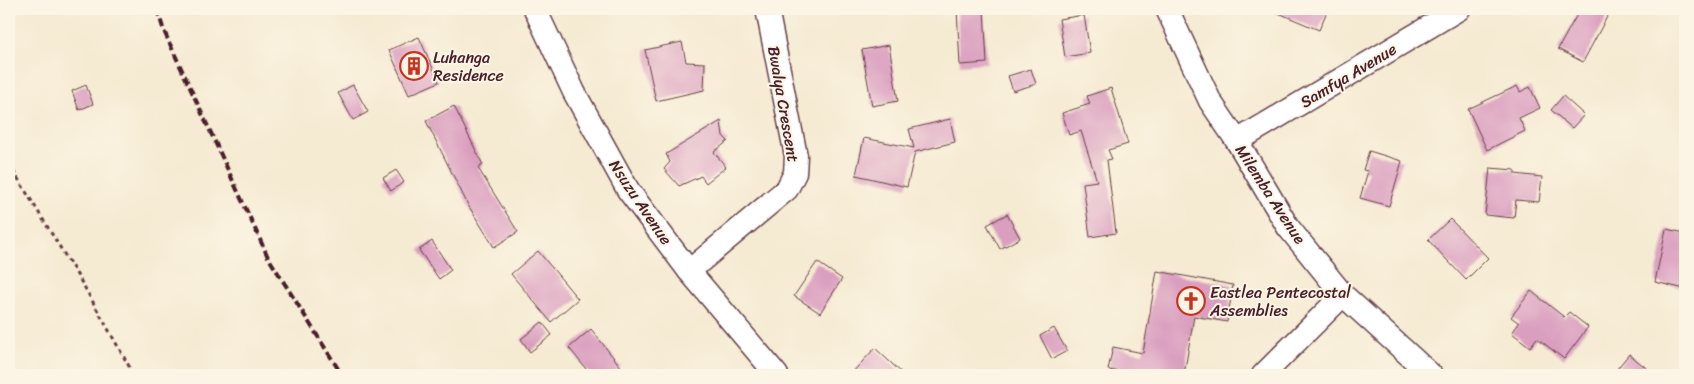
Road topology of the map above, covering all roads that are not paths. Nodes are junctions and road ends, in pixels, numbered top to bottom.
1 (535, 9) edge
2 (767, 9) edge
3 (1167, 9) edge
4 (1459, 9) edge
5 (1237, 141) junction
6 (688, 271) junction
7 (1343, 295) junction
8 (777, 375) edge
9 (1263, 375) edge
10 (1431, 375) edge

1 - 6 street, Nsuzu Avenue
2 - 6 street, Bwalya Crescent
3 - 5 street, Milemba Avenue
4 - 5 street, Samfya Avenue
5 - 7 street, Milemba Avenue
6 - 8 street, Nsuzu Avenue
7 - 9 street
7 - 10 street, Milemba Avenue

